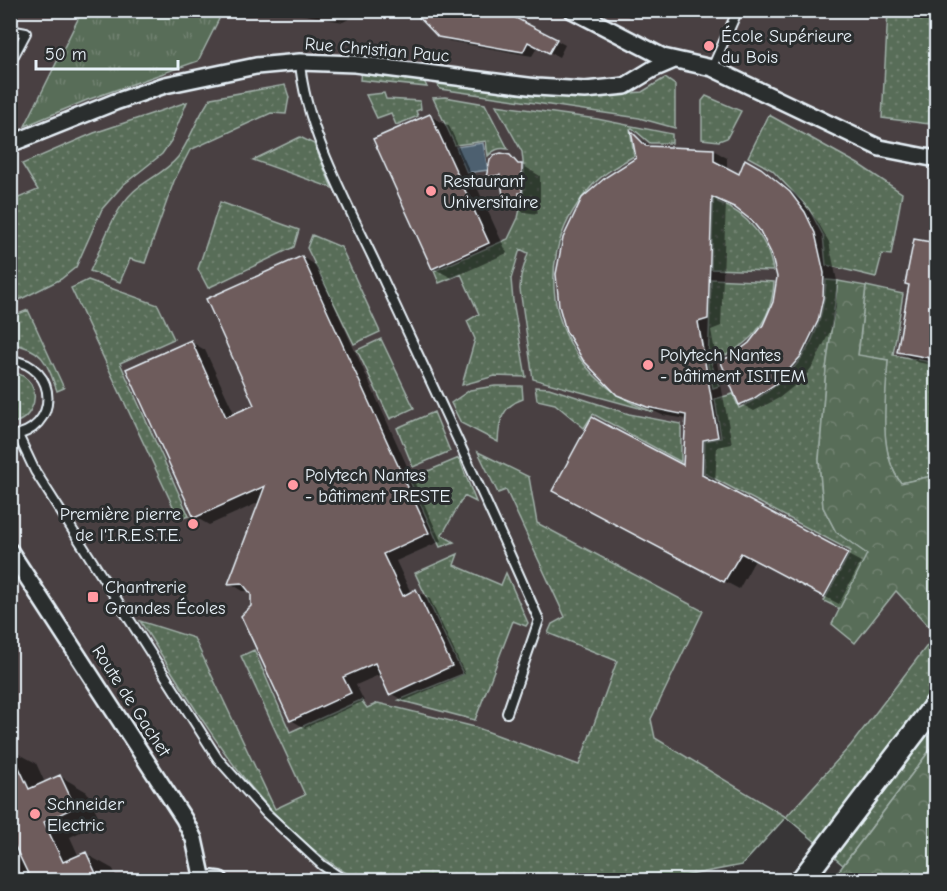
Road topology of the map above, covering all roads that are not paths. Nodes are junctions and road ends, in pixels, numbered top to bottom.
1 (572, 10) edge
2 (737, 12) dead end
3 (10, 30) edge
4 (674, 60) junction
5 (300, 62) junction
6 (10, 63) edge
7 (712, 68) junction
8 (10, 144) edge
9 (936, 159) edge
10 (10, 360) edge
11 (14, 436) edge
12 (10, 551) edge
13 (936, 704) edge
14 (507, 713) dead end
15 (832, 841) junction
16 (202, 880) edge
17 (220, 880) edge
18 (344, 880) edge
19 (788, 880) edge
20 (802, 880) edge

1 - 4 street
2 - 7 lane
3 - 6 lane
4 - 5 street, Rue Christian Pauc
4 - 7 street
5 - 8 street, Rue Christian Pauc
5 - 14 lane
7 - 9 street
10 - 11 lane
11 - 18 lane
12 - 16 street, Route de Gachet
13 - 15 street
15 - 19 street
15 - 20 street
16 - 17 street

